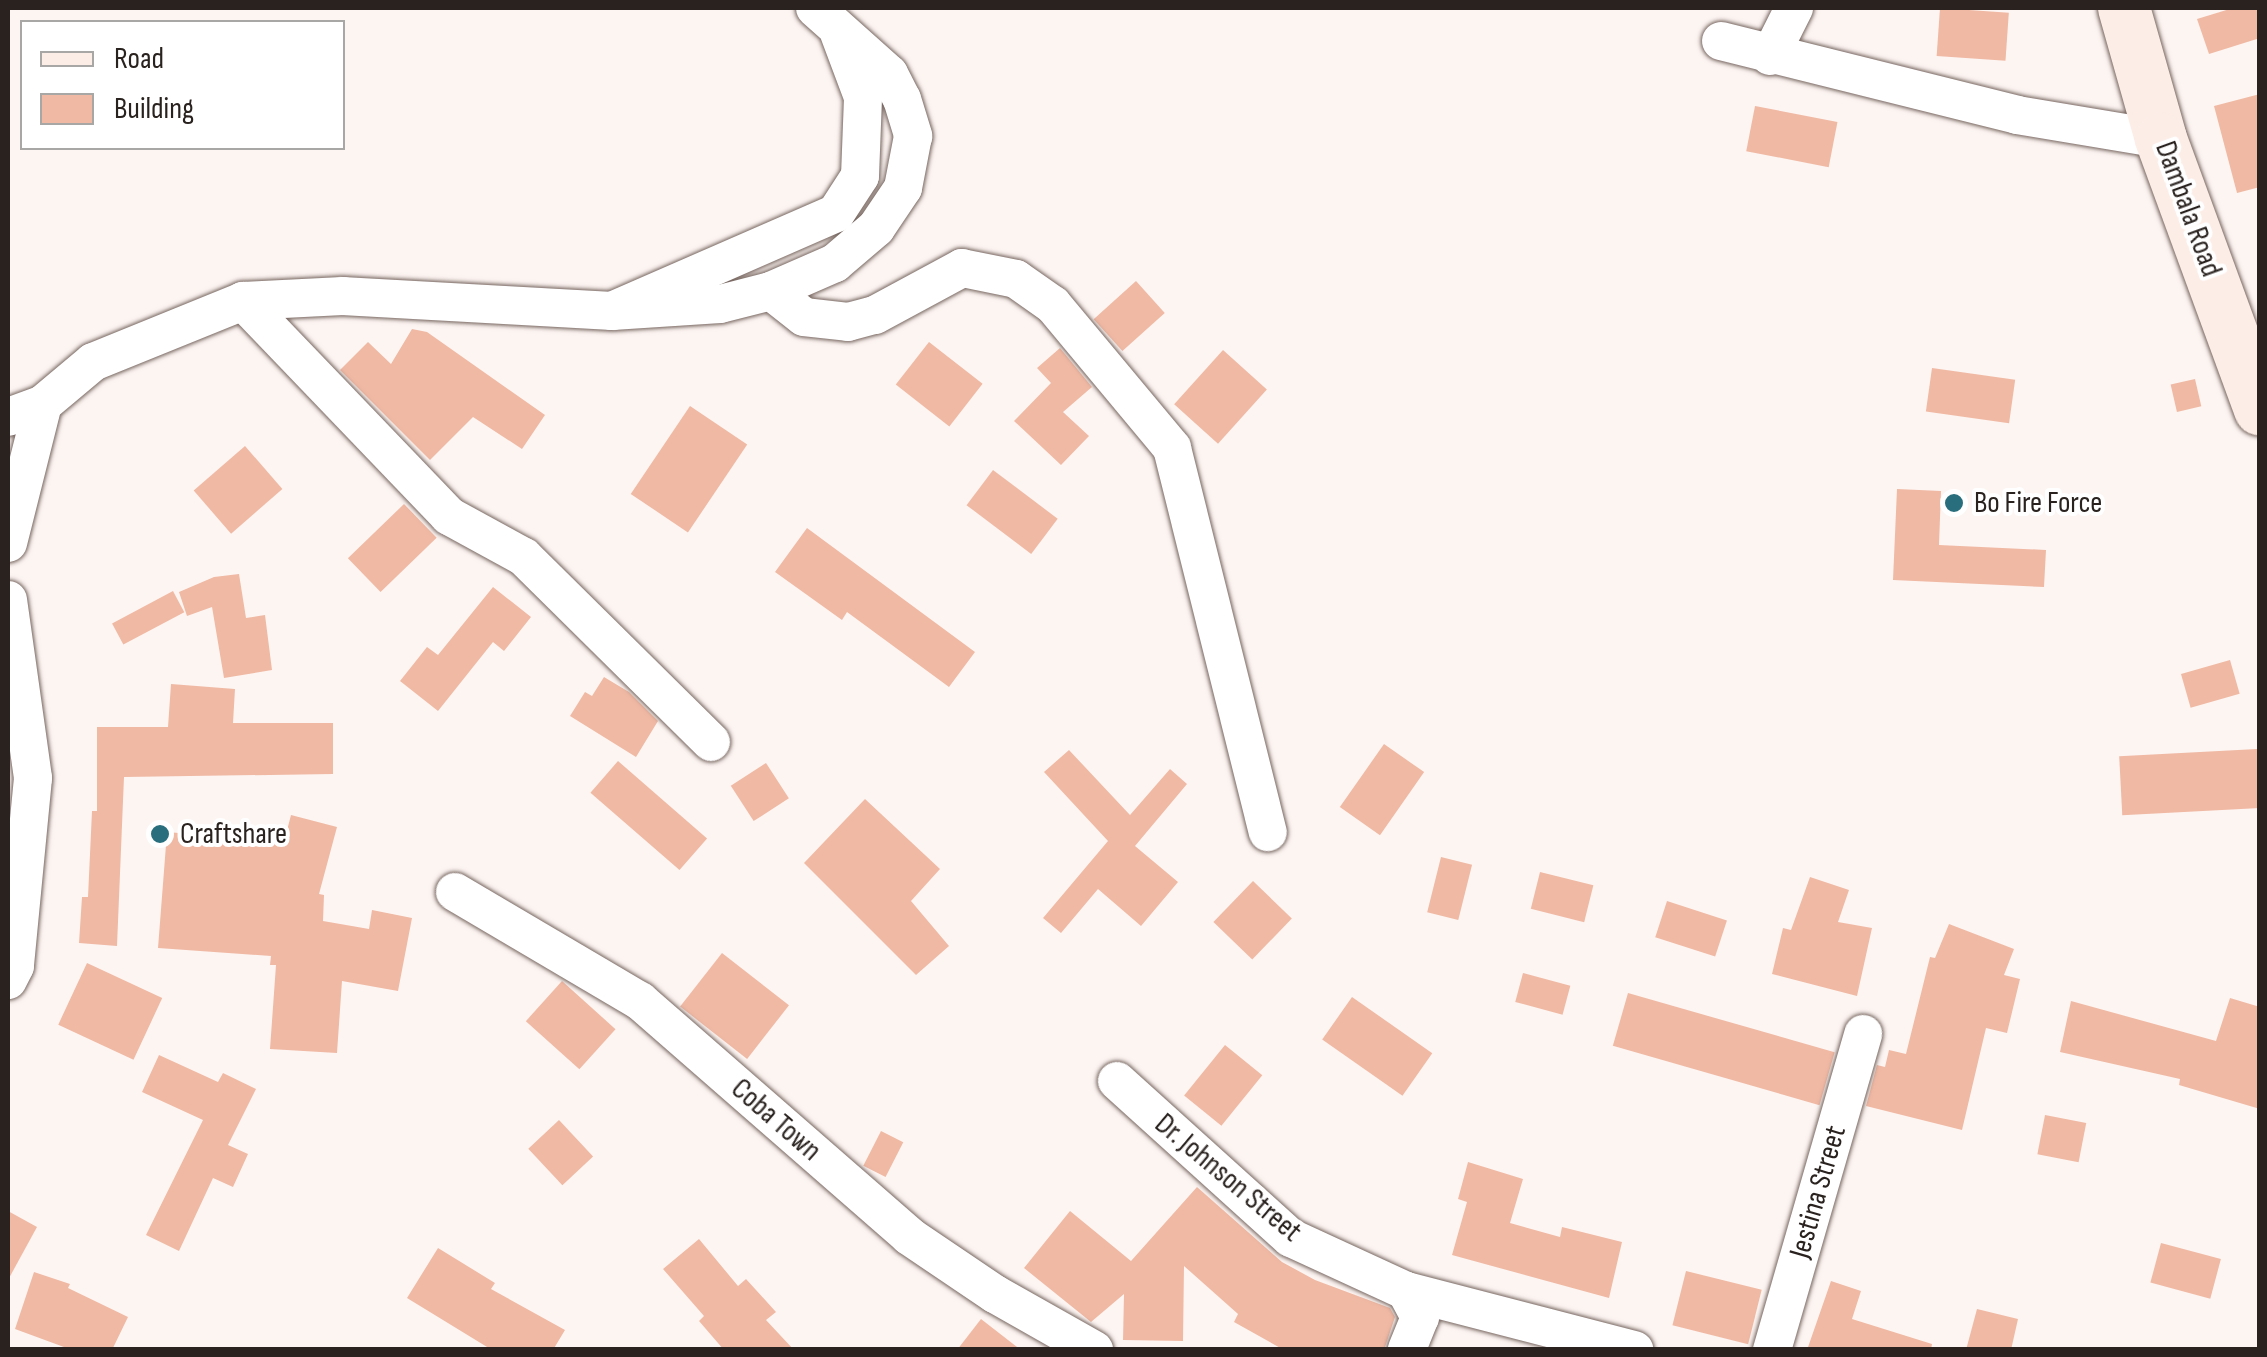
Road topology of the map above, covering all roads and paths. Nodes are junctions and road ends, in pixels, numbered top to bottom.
1 (1794, 8) edge
2 (2124, 8) edge
3 (827, 20) edge
4 (1721, 41) dead end
5 (1770, 56) junction
6 (2162, 139) junction
7 (771, 290) junction
8 (243, 301) junction
9 (612, 311) junction
10 (2257, 397) edge
11 (25, 410) edge
12 (8, 542) edge
13 (8, 600) edge
14 (711, 742) dead end
15 (1268, 832) dead end
16 (455, 892) dead end
17 (8, 980) edge
18 (1863, 1034) dead end
19 (1116, 1081) dead end
20 (1406, 1292) junction
21 (1094, 1350) edge
22 (1406, 1350) edge
23 (1634, 1350) edge
24 (1772, 1350) edge

1 - 5 street
2 - 6 street, Dambala Road
3 - 7 street
3 - 9 street
4 - 5 street
5 - 6 street
6 - 10 street, Dambala Road
7 - 9 street
7 - 15 street
8 - 9 street
8 - 11 street
8 - 14 street
11 - 12 street
13 - 17 street
16 - 21 street, Coba Town
18 - 24 street, Jestina Street
19 - 20 street, Dr. Johnson Street
20 - 22 street
20 - 23 street, Dr. Johnson Street

